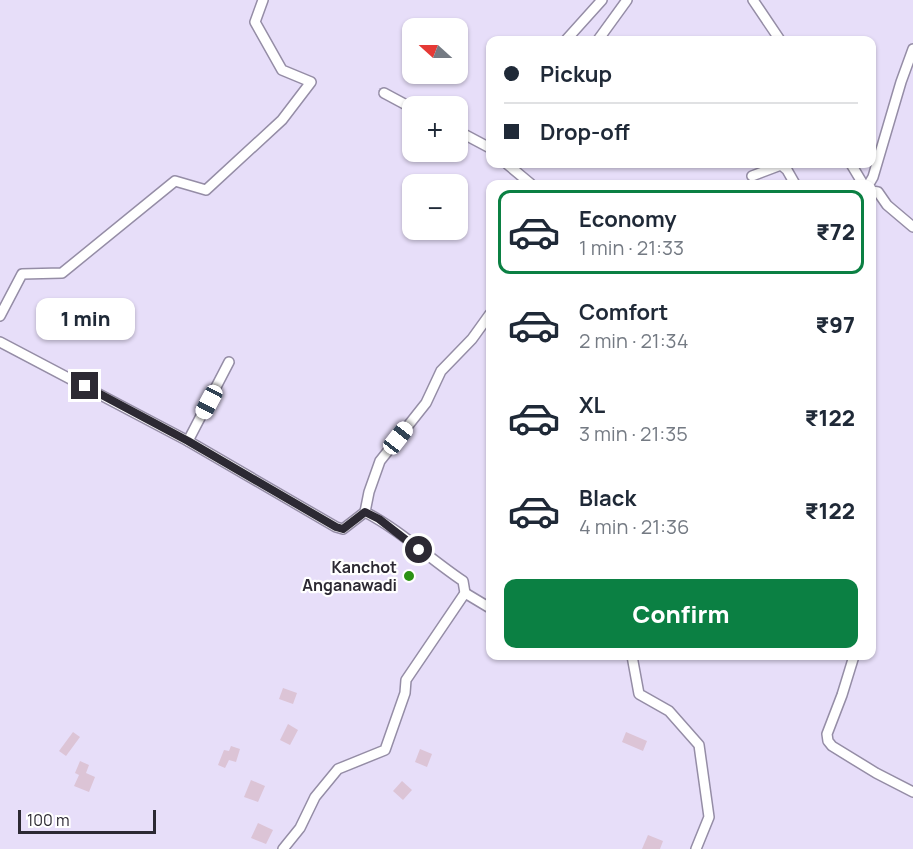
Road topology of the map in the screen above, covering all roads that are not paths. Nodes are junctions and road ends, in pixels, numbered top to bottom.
1 (263, 0) edge
2 (602, 0) edge
3 (627, 0) edge
4 (753, 0) edge
5 (570, 36) edge
6 (600, 36) edge
7 (777, 36) edge
8 (913, 49) edge
9 (384, 93) dead end
10 (402, 103) edge
11 (468, 136) edge
12 (486, 146) edge
13 (876, 167) edge
14 (512, 168) edge
15 (773, 168) edge
16 (752, 176) dead end
17 (526, 180) edge
18 (876, 192) edge
19 (913, 227) edge
20 (0, 316) edge
21 (486, 320) edge
22 (0, 342) edge
23 (229, 362) dead end
24 (188, 441) junction
25 (365, 512) junction
26 (465, 593) junction
27 (486, 606) edge
28 (633, 660) edge
29 (853, 660) edge
30 (913, 792) edge
31 (283, 849) edge
32 (696, 849) edge

1 - 20 street
2 - 5 street
3 - 6 street
4 - 7 street
8 - 13 street
9 - 10 street
11 - 12 street
14 - 17 street
15 - 16 street
18 - 19 street
21 - 25 street
22 - 24 street
23 - 24 street
24 - 25 street
25 - 26 street
26 - 27 street
26 - 31 street
28 - 32 street
29 - 30 street

